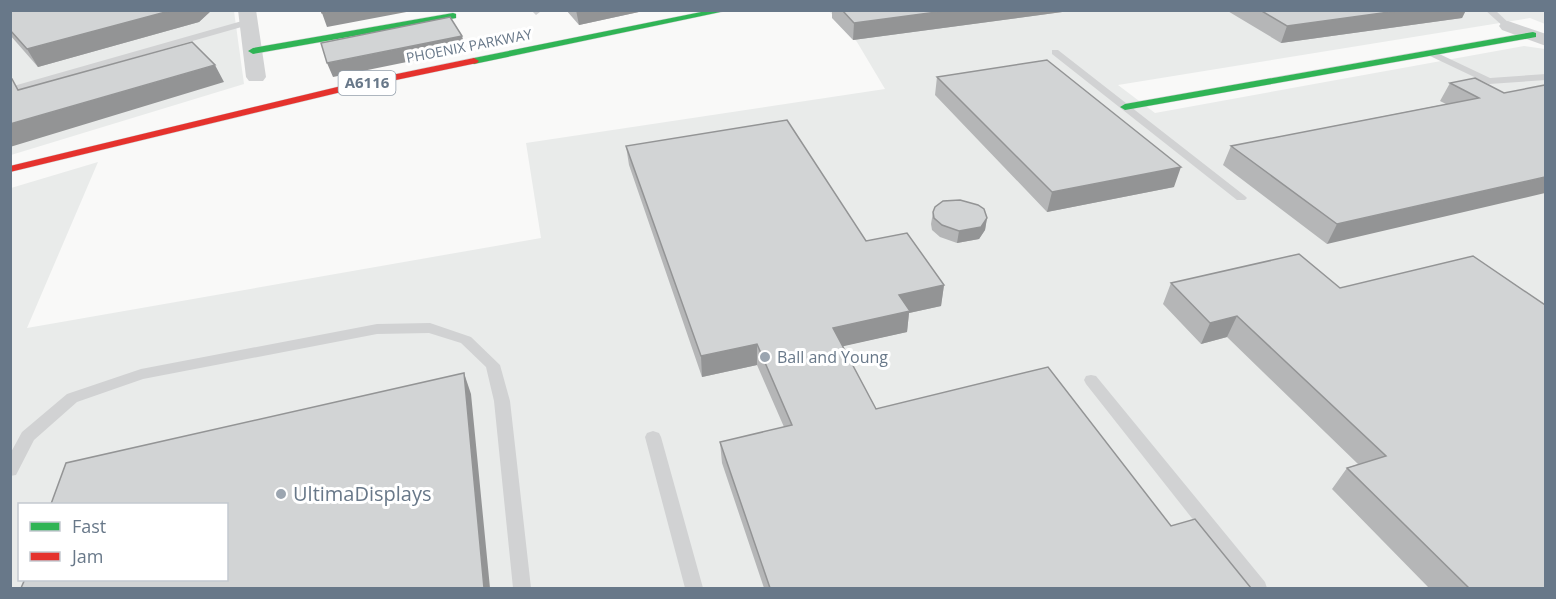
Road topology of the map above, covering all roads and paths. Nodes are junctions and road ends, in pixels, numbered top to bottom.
1 (726, 10) edge
2 (1489, 10) edge
3 (248, 16) edge
4 (453, 16) dead end
5 (1508, 26) joint
6 (1539, 38) edge
7 (253, 51) junction
8 (1055, 51) dead end
9 (1433, 54) junction
10 (256, 77) dead end
11 (1545, 77) edge
12 (10, 90) edge
13 (1125, 107) junction
14 (10, 169) edge
15 (1241, 198) dead end
16 (1091, 380) dead end
17 (653, 436) dead end
18 (10, 470) edge
19 (522, 588) edge
20 (694, 588) edge
21 (1258, 588) edge

1 - 14 street, PHOENIX PARKWAY / A6116
2 - 5 lane
3 - 7 street
3 - 12 lane
4 - 7 street
5 - 6 street
6 - 9 street
7 - 10 street
8 - 13 lane
9 - 11 lane
9 - 13 street
13 - 15 lane
16 - 21 lane
17 - 20 lane
18 - 19 lane

